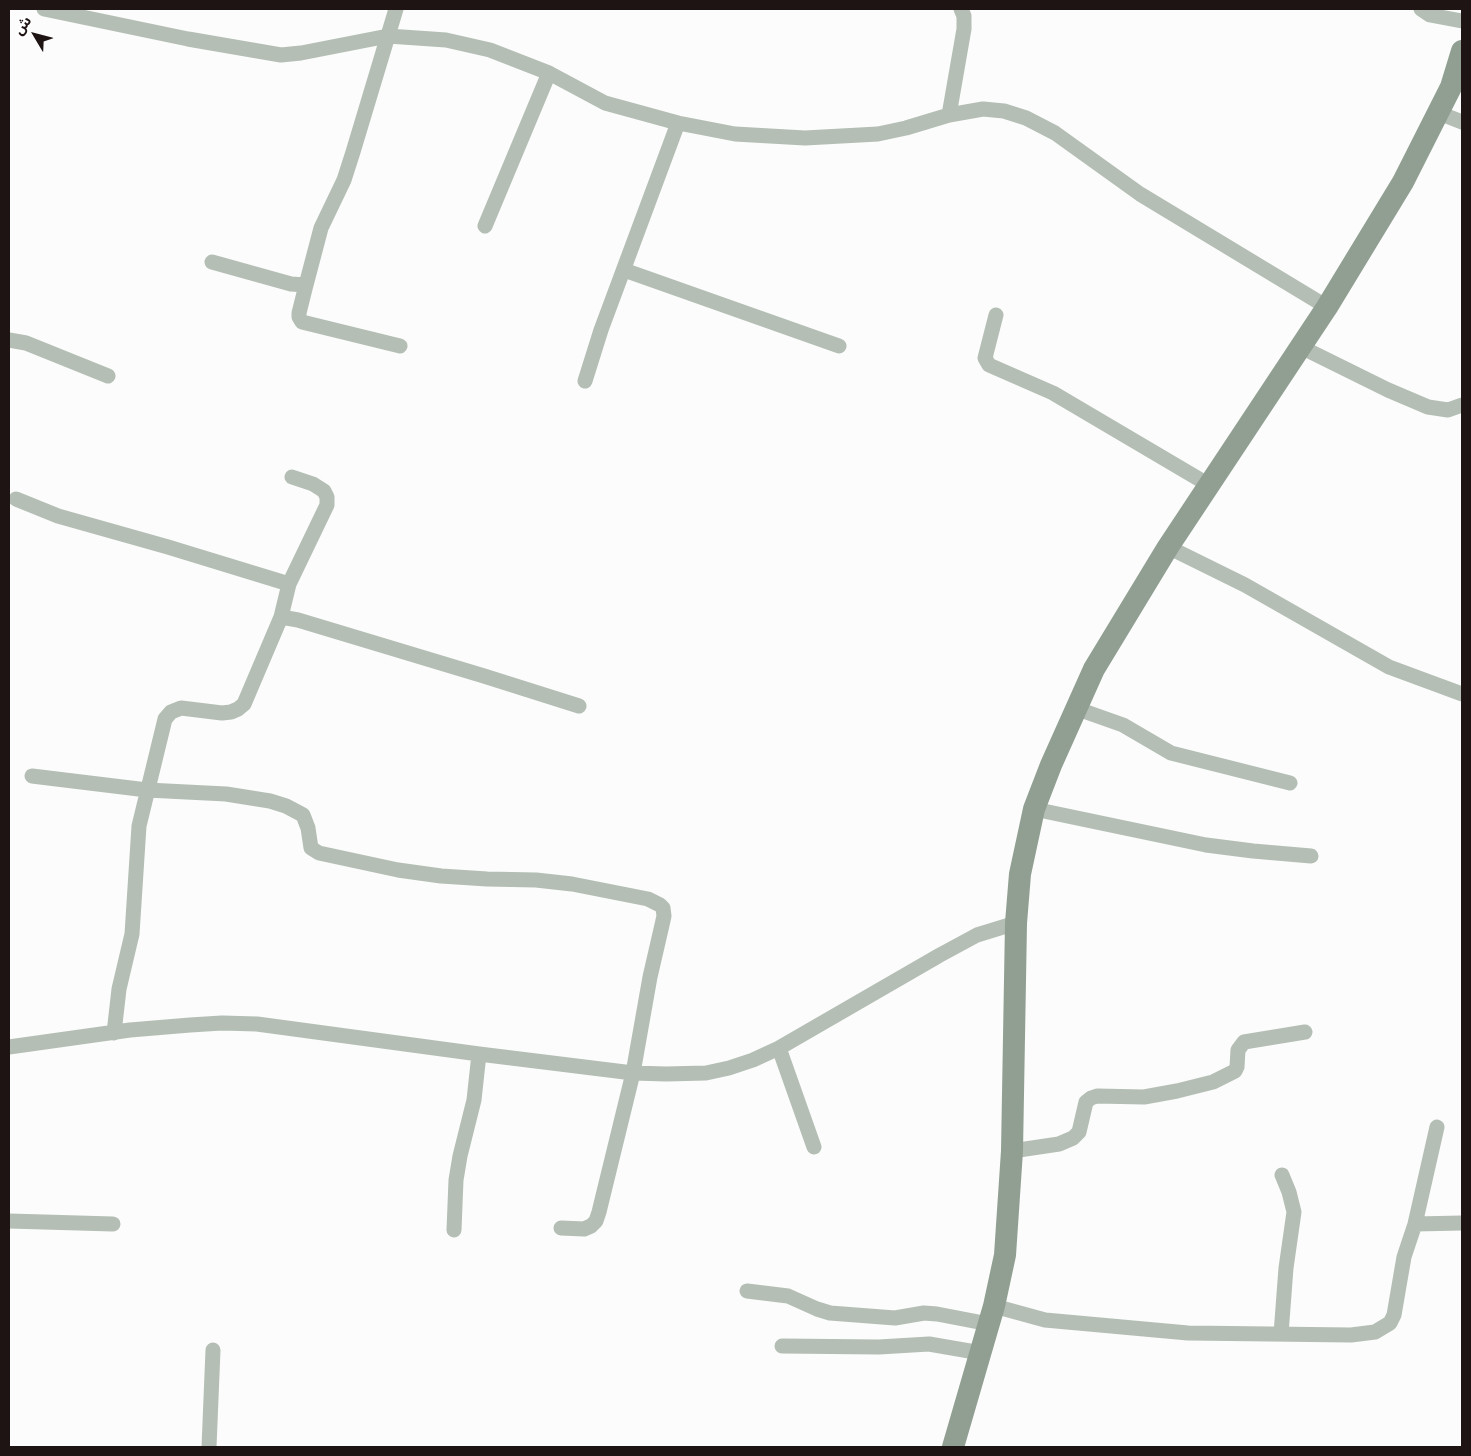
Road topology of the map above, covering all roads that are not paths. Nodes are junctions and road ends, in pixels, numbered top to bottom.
1 (44, 9) edge
2 (396, 9) edge
3 (960, 9) edge
4 (1426, 12) edge
5 (1461, 20) edge
6 (388, 36) junction
7 (1462, 51) edge
8 (549, 74) junction
9 (1439, 114) junction
10 (949, 115) junction
11 (1462, 122) edge
12 (678, 123) junction
13 (485, 226) dead end
14 (212, 262) dead end
15 (624, 270) junction
16 (306, 285) junction
17 (1327, 307) junction
18 (996, 315) dead end
19 (9, 340) edge
20 (400, 346) dead end
21 (839, 346) dead end
22 (1301, 347) junction
23 (108, 376) dead end
24 (586, 381) dead end
25 (1462, 405) edge
26 (292, 477) dead end
27 (1208, 485) junction
28 (16, 499) dead end
29 (1168, 546) junction
30 (289, 584) junction
31 (281, 617) junction
32 (1462, 694) edge
33 (579, 706) dead end
34 (1075, 708) junction
35 (32, 776) dead end
36 (1290, 783) dead end
37 (147, 790) junction
38 (1034, 809) junction
39 (1311, 856) dead end
40 (1016, 923) junction
41 (1304, 1032) dead end
42 (114, 1033) junction
43 (9, 1047) edge
44 (779, 1048) junction
45 (479, 1054) junction
46 (633, 1073) junction
47 (1437, 1127) dead end
48 (814, 1147) dead end
49 (1012, 1151) junction
50 (1282, 1175) dead end
51 (9, 1221) edge
52 (1462, 1223) edge
53 (113, 1224) dead end
54 (1415, 1224) junction
55 (561, 1228) dead end
56 (454, 1230) dead end
57 (747, 1291) dead end
58 (991, 1315) junction
59 (1280, 1334) junction
60 (782, 1346) dead end
61 (213, 1350) dead end
62 (981, 1353) junction
63 (209, 1447) edge
64 (953, 1447) edge

1 - 6 street
2 - 6 street
3 - 10 street
4 - 5 street
6 - 8 street
6 - 16 street
7 - 9 main road
8 - 12 street
8 - 13 street
9 - 11 street
9 - 17 main road
10 - 12 street
10 - 17 street
12 - 15 street
14 - 16 street
15 - 21 street
15 - 24 street
16 - 20 street
17 - 22 main road
18 - 27 street
19 - 23 street
22 - 25 street
22 - 27 main road
26 - 30 street
27 - 29 main road
28 - 30 street
29 - 32 street
29 - 34 main road
30 - 31 street
31 - 33 street
31 - 37 street
34 - 36 street
34 - 38 main road
35 - 37 street
37 - 42 street
37 - 46 street
38 - 39 street
38 - 40 main road
40 - 44 street
40 - 49 main road
41 - 49 street
42 - 43 street
42 - 45 street
44 - 46 street
44 - 48 street
45 - 46 street
45 - 56 street
46 - 55 street
47 - 54 street
49 - 58 main road
50 - 59 street
51 - 53 street
52 - 54 street
54 - 59 street
57 - 58 street
58 - 59 street
58 - 62 main road
60 - 62 street
61 - 63 street
62 - 64 main road

